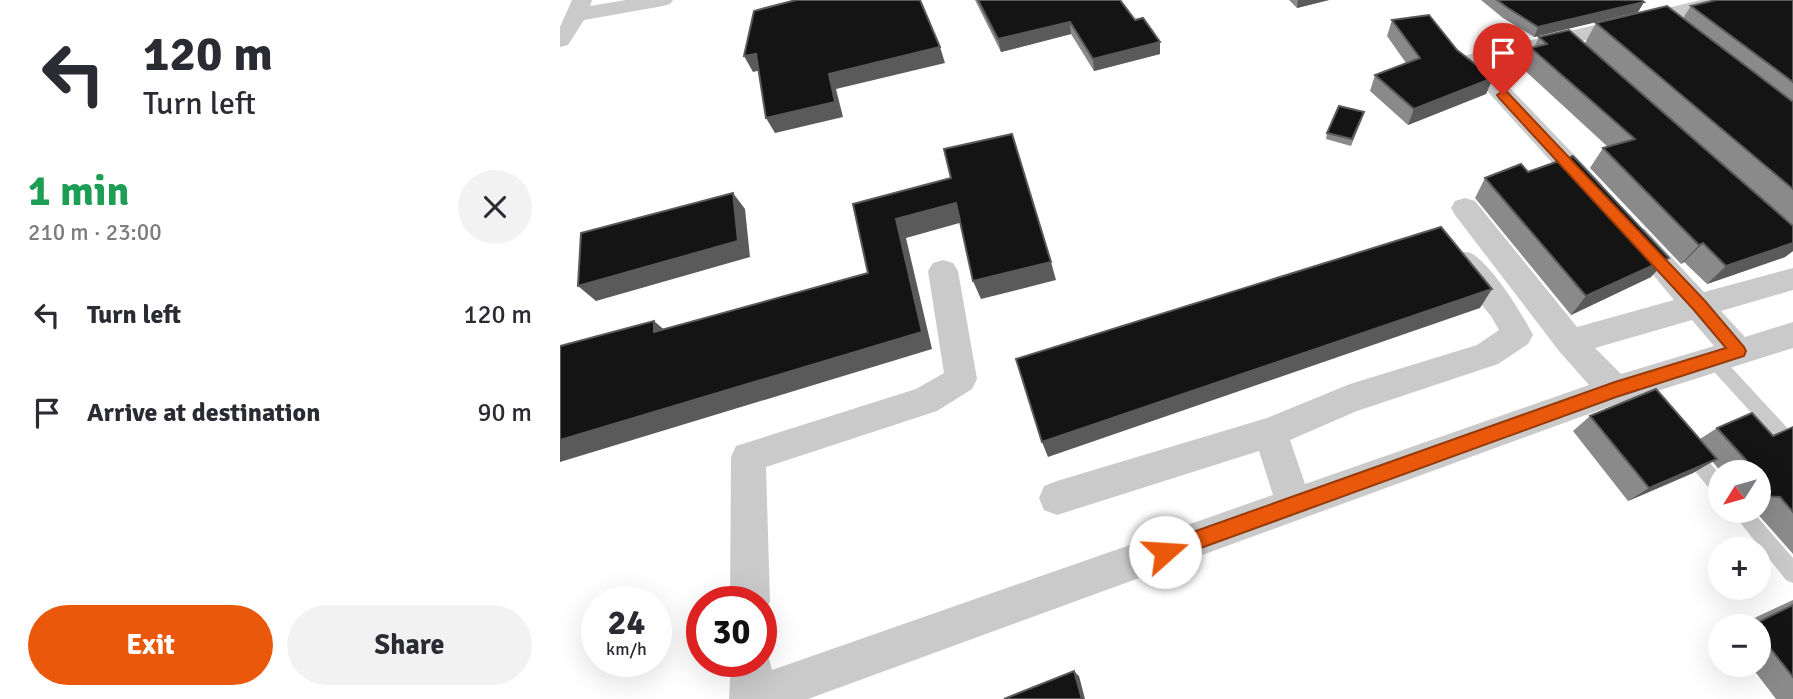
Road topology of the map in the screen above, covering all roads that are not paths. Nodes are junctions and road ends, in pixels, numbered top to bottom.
1 (663, 0) edge
2 (1725, 0) edge
3 (579, 7) edge
4 (1659, 16) junction
5 (1680, 32) edge
6 (1563, 39) junction
7 (560, 40) edge
8 (1583, 57) edge
9 (1465, 208) dead end
10 (1446, 242) edge
11 (943, 271) dead end
12 (1793, 279) edge
13 (1699, 306) junction
14 (1793, 335) edge
15 (1570, 342) junction
16 (1726, 355) junction
17 (1629, 389) junction
18 (1270, 432) junction
19 (1676, 436) edge
20 (1793, 446) edge
21 (1708, 474) edge
22 (1057, 498) dead end
23 (1294, 506) junction
24 (1750, 523) edge
25 (1793, 573) edge
26 (750, 586) edge
27 (751, 677) edge
28 (750, 699) edge

1 - 3 street
2 - 4 street
3 - 7 street
4 - 5 street
4 - 6 street
6 - 8 street
6 - 13 street
9 - 15 street
10 - 18 street
11 - 26 street
12 - 13 street
13 - 15 street
13 - 16 street
14 - 16 street
15 - 17 street
16 - 17 street
16 - 20 lane
17 - 23 street
18 - 22 street
18 - 23 street
19 - 21 lane
23 - 28 street
24 - 25 lane
27 - 28 street

